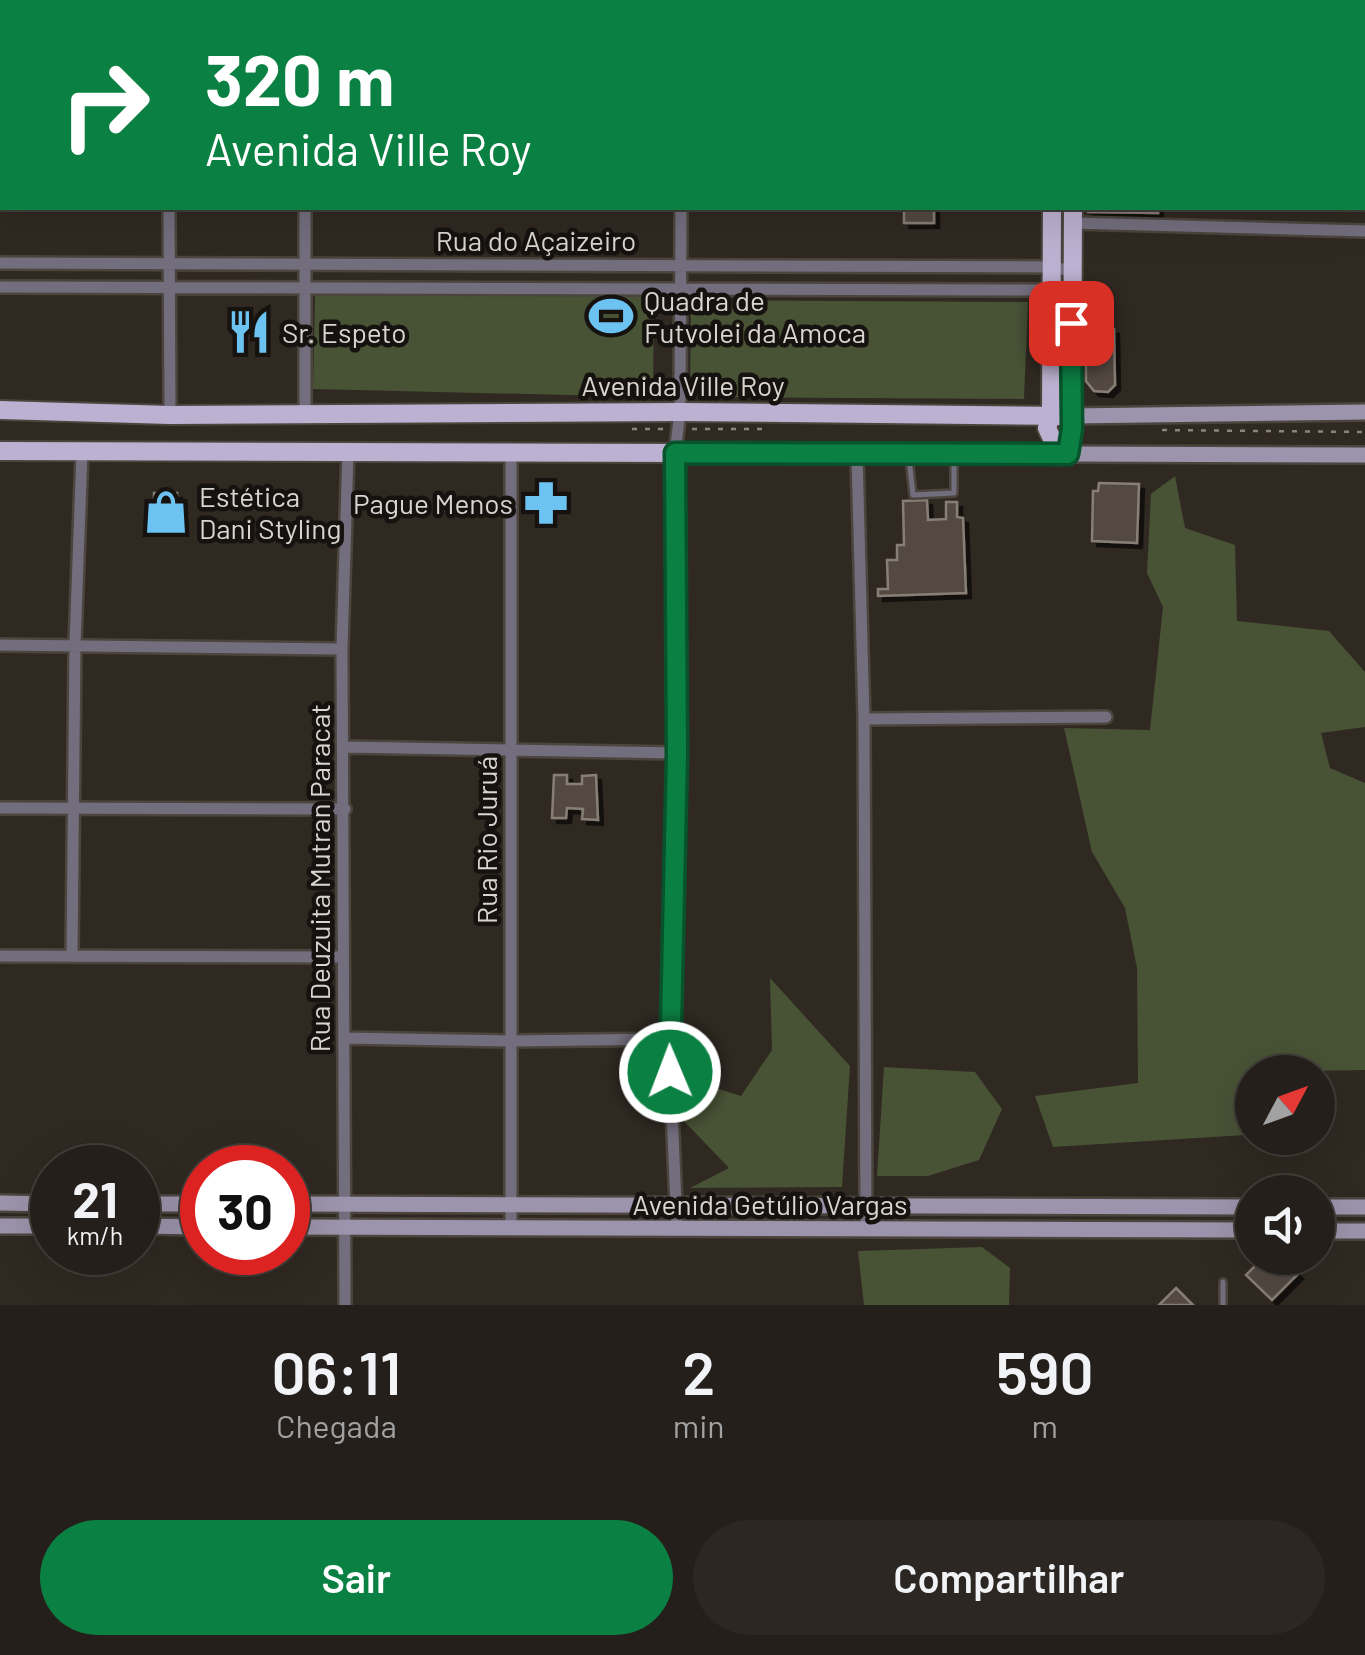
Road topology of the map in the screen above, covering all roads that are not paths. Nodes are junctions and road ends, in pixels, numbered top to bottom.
1 (169, 210) edge
2 (305, 210) edge
3 (681, 210) edge
4 (1052, 210) edge
5 (1074, 215) edge
6 (1365, 231) edge
7 (170, 263) junction
8 (0, 264) edge
9 (306, 265) junction
10 (680, 265) junction
11 (1052, 268) junction
12 (1072, 271) junction
13 (0, 287) edge
14 (681, 287) junction
15 (170, 288) junction
16 (306, 289) junction
17 (1050, 289) junction
18 (1071, 292) junction
19 (0, 410) edge
20 (680, 412) junction
21 (1365, 412) edge
22 (305, 414) junction
23 (1051, 414) junction
24 (170, 415) junction
25 (1072, 416) junction
26 (0, 451) edge
27 (348, 451) junction
28 (82, 452) junction
29 (511, 453) junction
30 (675, 453) junction
31 (1064, 454) junction
32 (1365, 454) edge
33 (908, 455) junction
34 (954, 455) junction
35 (857, 456) junction
36 (75, 644) junction
37 (0, 646) edge
38 (342, 648) junction
39 (1106, 717) dead end
40 (864, 719) junction
41 (345, 748) junction
42 (512, 751) junction
43 (677, 754) junction
44 (0, 808) edge
45 (74, 808) junction
46 (345, 810) junction
47 (0, 956) edge
48 (72, 956) junction
49 (343, 957) junction
50 (346, 1038) junction
51 (669, 1039) junction
52 (510, 1041) junction
53 (0, 1203) edge
54 (30, 1204) edge
55 (310, 1204) edge
56 (343, 1204) junction
57 (866, 1206) junction
58 (510, 1207) junction
59 (676, 1207) junction
60 (1235, 1207) edge
61 (1335, 1207) edge
62 (1365, 1208) edge
63 (0, 1226) edge
64 (30, 1226) edge
65 (310, 1227) edge
66 (343, 1227) junction
67 (511, 1227) junction
68 (866, 1229) junction
69 (677, 1230) junction
70 (1235, 1230) edge
71 (1335, 1230) edge
72 (1365, 1231) edge
73 (1223, 1282) dead end
74 (344, 1305) edge
75 (1223, 1305) edge

1 - 7 street
2 - 9 street
3 - 10 street
4 - 11 main road
5 - 6 street
5 - 12 main road
7 - 8 street, Rua do Açaizeiro
7 - 9 street, Rua do Açaizeiro
7 - 15 street
9 - 10 street, Rua do Açaizeiro
9 - 16 street
10 - 11 street, Rua do Açaizeiro
10 - 14 street
11 - 12 street, Rua do Açaizeiro
11 - 17 main road
12 - 18 main road
13 - 15 street, Rua do Açaizeiro
14 - 16 street, Rua do Açaizeiro
14 - 17 street, Rua do Açaizeiro
14 - 20 street
15 - 16 street, Rua do Açaizeiro
15 - 24 street
16 - 22 street
17 - 18 street, Rua do Açaizeiro
17 - 23 main road
18 - 25 main road
19 - 24 main road, Avenida Ville Roy
20 - 22 main road, Avenida Ville Roy
20 - 23 main road, Avenida Ville Roy
20 - 30 street
21 - 25 main road, Avenida Ville Roy
22 - 24 main road, Avenida Ville Roy
23 - 25 main road, Avenida Ville Roy
23 - 31 main road
25 - 31 main road
26 - 28 main road
27 - 28 main road
27 - 29 main road
27 - 38 street, Rua Deuzuita Mutran Paracat
28 - 36 street
29 - 30 main road
29 - 42 street, Rua Rio Juruá
30 - 35 main road
30 - 43 street
31 - 32 main road
31 - 34 main road
33 - 34 main road
33 - 34 lane
33 - 35 main road
35 - 40 street
36 - 37 street
36 - 38 street
36 - 45 street
38 - 41 street, Rua Deuzuita Mutran Paracat
39 - 40 street
40 - 57 street
41 - 42 street
41 - 46 street, Rua Deuzuita Mutran Paracat
42 - 43 street
42 - 52 street, Rua Rio Juruá
43 - 51 street
44 - 45 street
45 - 46 street
45 - 48 street
46 - 49 street, Rua Deuzuita Mutran Paracat
47 - 48 street
48 - 49 street
49 - 50 street, Rua Deuzuita Mutran Paracat
50 - 52 street
50 - 56 street, Rua Deuzuita Mutran Paracat
51 - 52 street
51 - 59 street
52 - 58 street, Rua Rio Juruá
53 - 54 main road
55 - 56 main road, Avenida Getúlio Vargas
56 - 58 main road, Avenida Getúlio Vargas
56 - 66 street, Rua Deuzuita Mutran Paracat
57 - 59 main road, Avenida Getúlio Vargas
57 - 60 main road, Avenida Getúlio Vargas
57 - 68 street
58 - 59 main road, Avenida Getúlio Vargas
58 - 67 street, Rua Rio Juruá
59 - 69 street
61 - 62 main road
63 - 64 main road
65 - 66 main road, Avenida Getúlio Vargas
66 - 67 main road, Avenida Getúlio Vargas
66 - 74 street, Rua Deuzuita Mutran Paracat
67 - 69 main road, Avenida Getúlio Vargas
68 - 69 main road, Avenida Getúlio Vargas
68 - 70 main road, Avenida Getúlio Vargas
71 - 72 main road
73 - 75 lane

